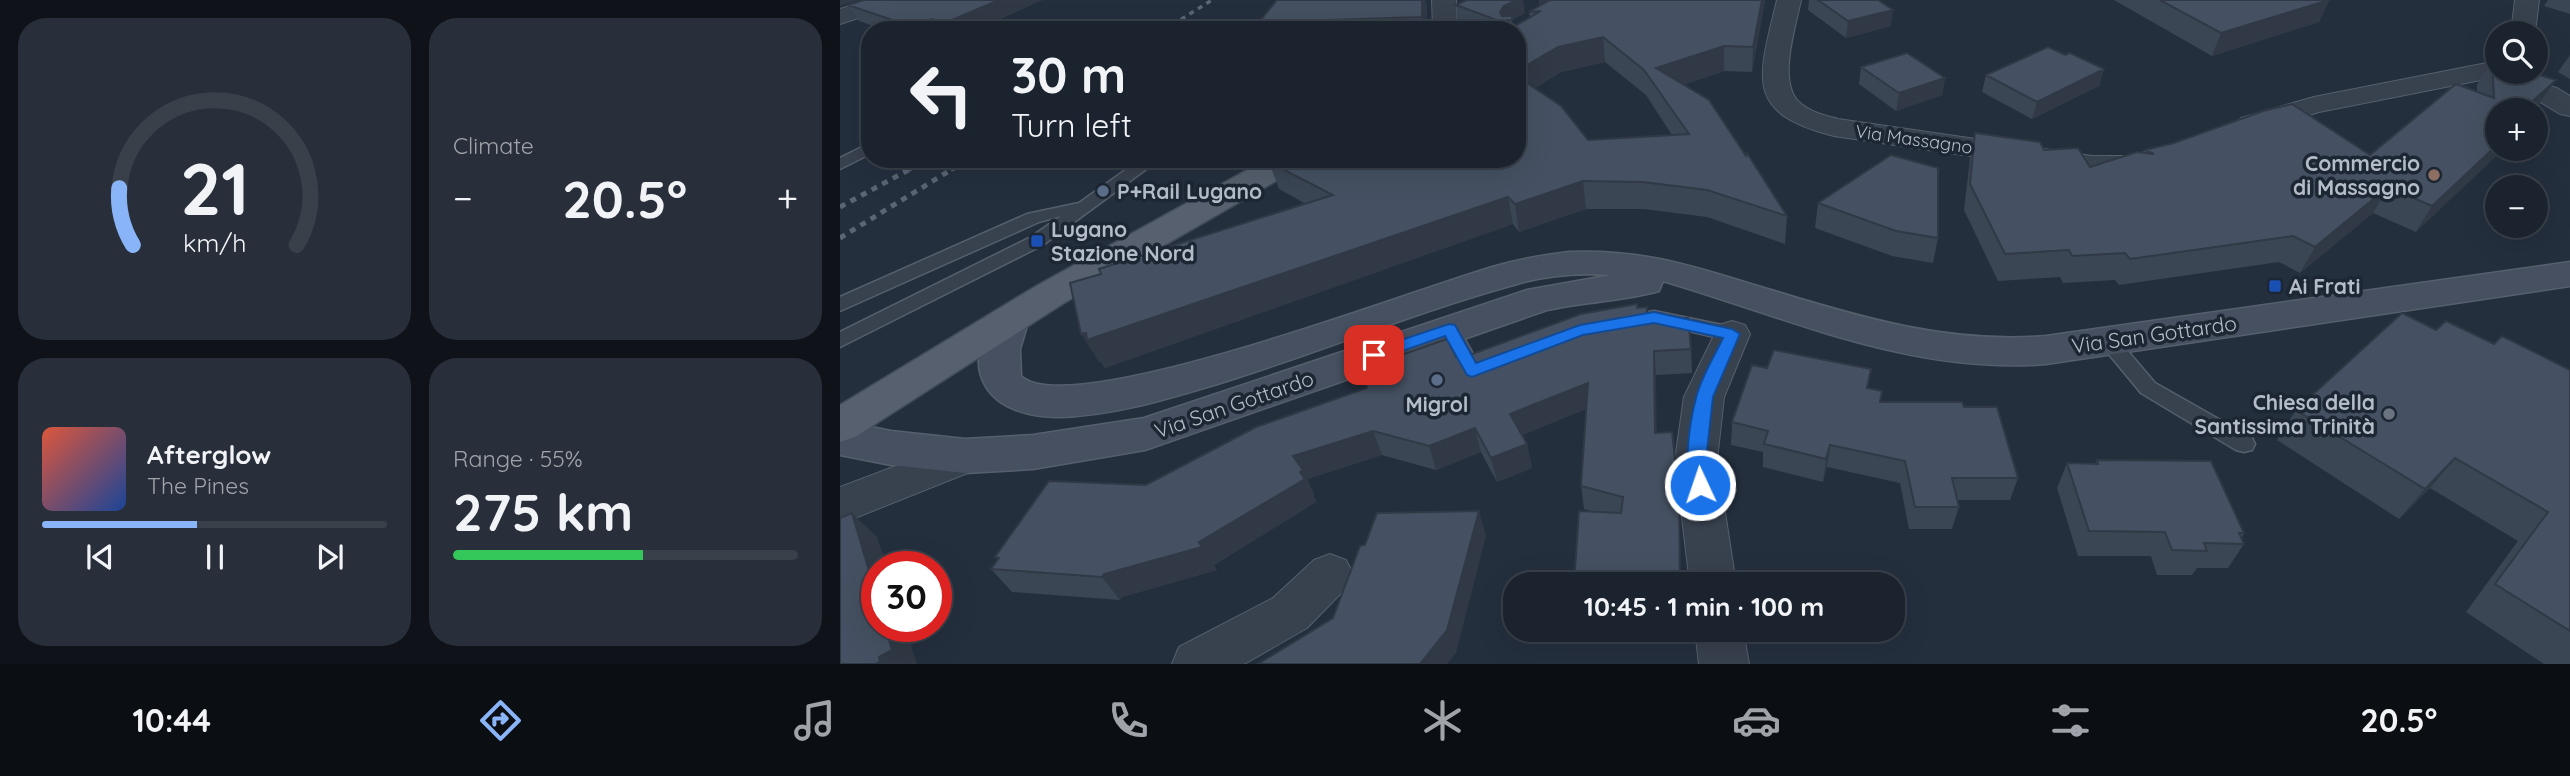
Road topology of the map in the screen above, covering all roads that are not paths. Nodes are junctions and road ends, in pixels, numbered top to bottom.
1 (890, 0) edge
2 (1444, 0) edge
3 (1789, 0) edge
4 (2527, 0) edge
5 (840, 17) edge
6 (1445, 21) edge
7 (2524, 21) edge
8 (2485, 72) edge
9 (2518, 84) edge
10 (2544, 84) edge
11 (2565, 104) edge
12 (2225, 133) edge
13 (2175, 152) edge
14 (861, 153) edge
15 (840, 164) edge
16 (1139, 168) edge
17 (1275, 168) edge
18 (1086, 204) junction
19 (2570, 274) edge
20 (1742, 295) junction
21 (840, 305) edge
22 (1010, 319) junction
23 (1605, 326) edge
24 (1449, 329) junction
25 (1732, 334) joint
26 (840, 340) edge
27 (2108, 341) junction
28 (1496, 362) edge
29 (840, 426) edge
30 (840, 438) edge
31 (2244, 444) dead end
32 (965, 456) junction
33 (840, 506) edge
34 (1711, 572) edge
35 (1330, 574) dead end
36 (1721, 642) edge
37 (1197, 664) edge
38 (1724, 664) edge

1 - 5 street
2 - 6 street
3 - 13 street, Via Massagno
4 - 7 street
8 - 12 street
9 - 11 street
10 - 11 street
14 - 15 lane
16 - 18 lane
17 - 22 main road
18 - 21 lane
18 - 26 lane
19 - 27 main road, Via San Gottardo
20 - 22 main road, Via San Gottardo
20 - 24 main road, Via San Gottardo
20 - 27 main road, Via San Gottardo
22 - 29 main road
23 - 25 lane
24 - 28 lane
24 - 32 main road, Via San Gottardo
25 - 34 street
27 - 31 lane
30 - 32 main road, Via San Gottardo
32 - 33 street
35 - 37 street
36 - 38 street

